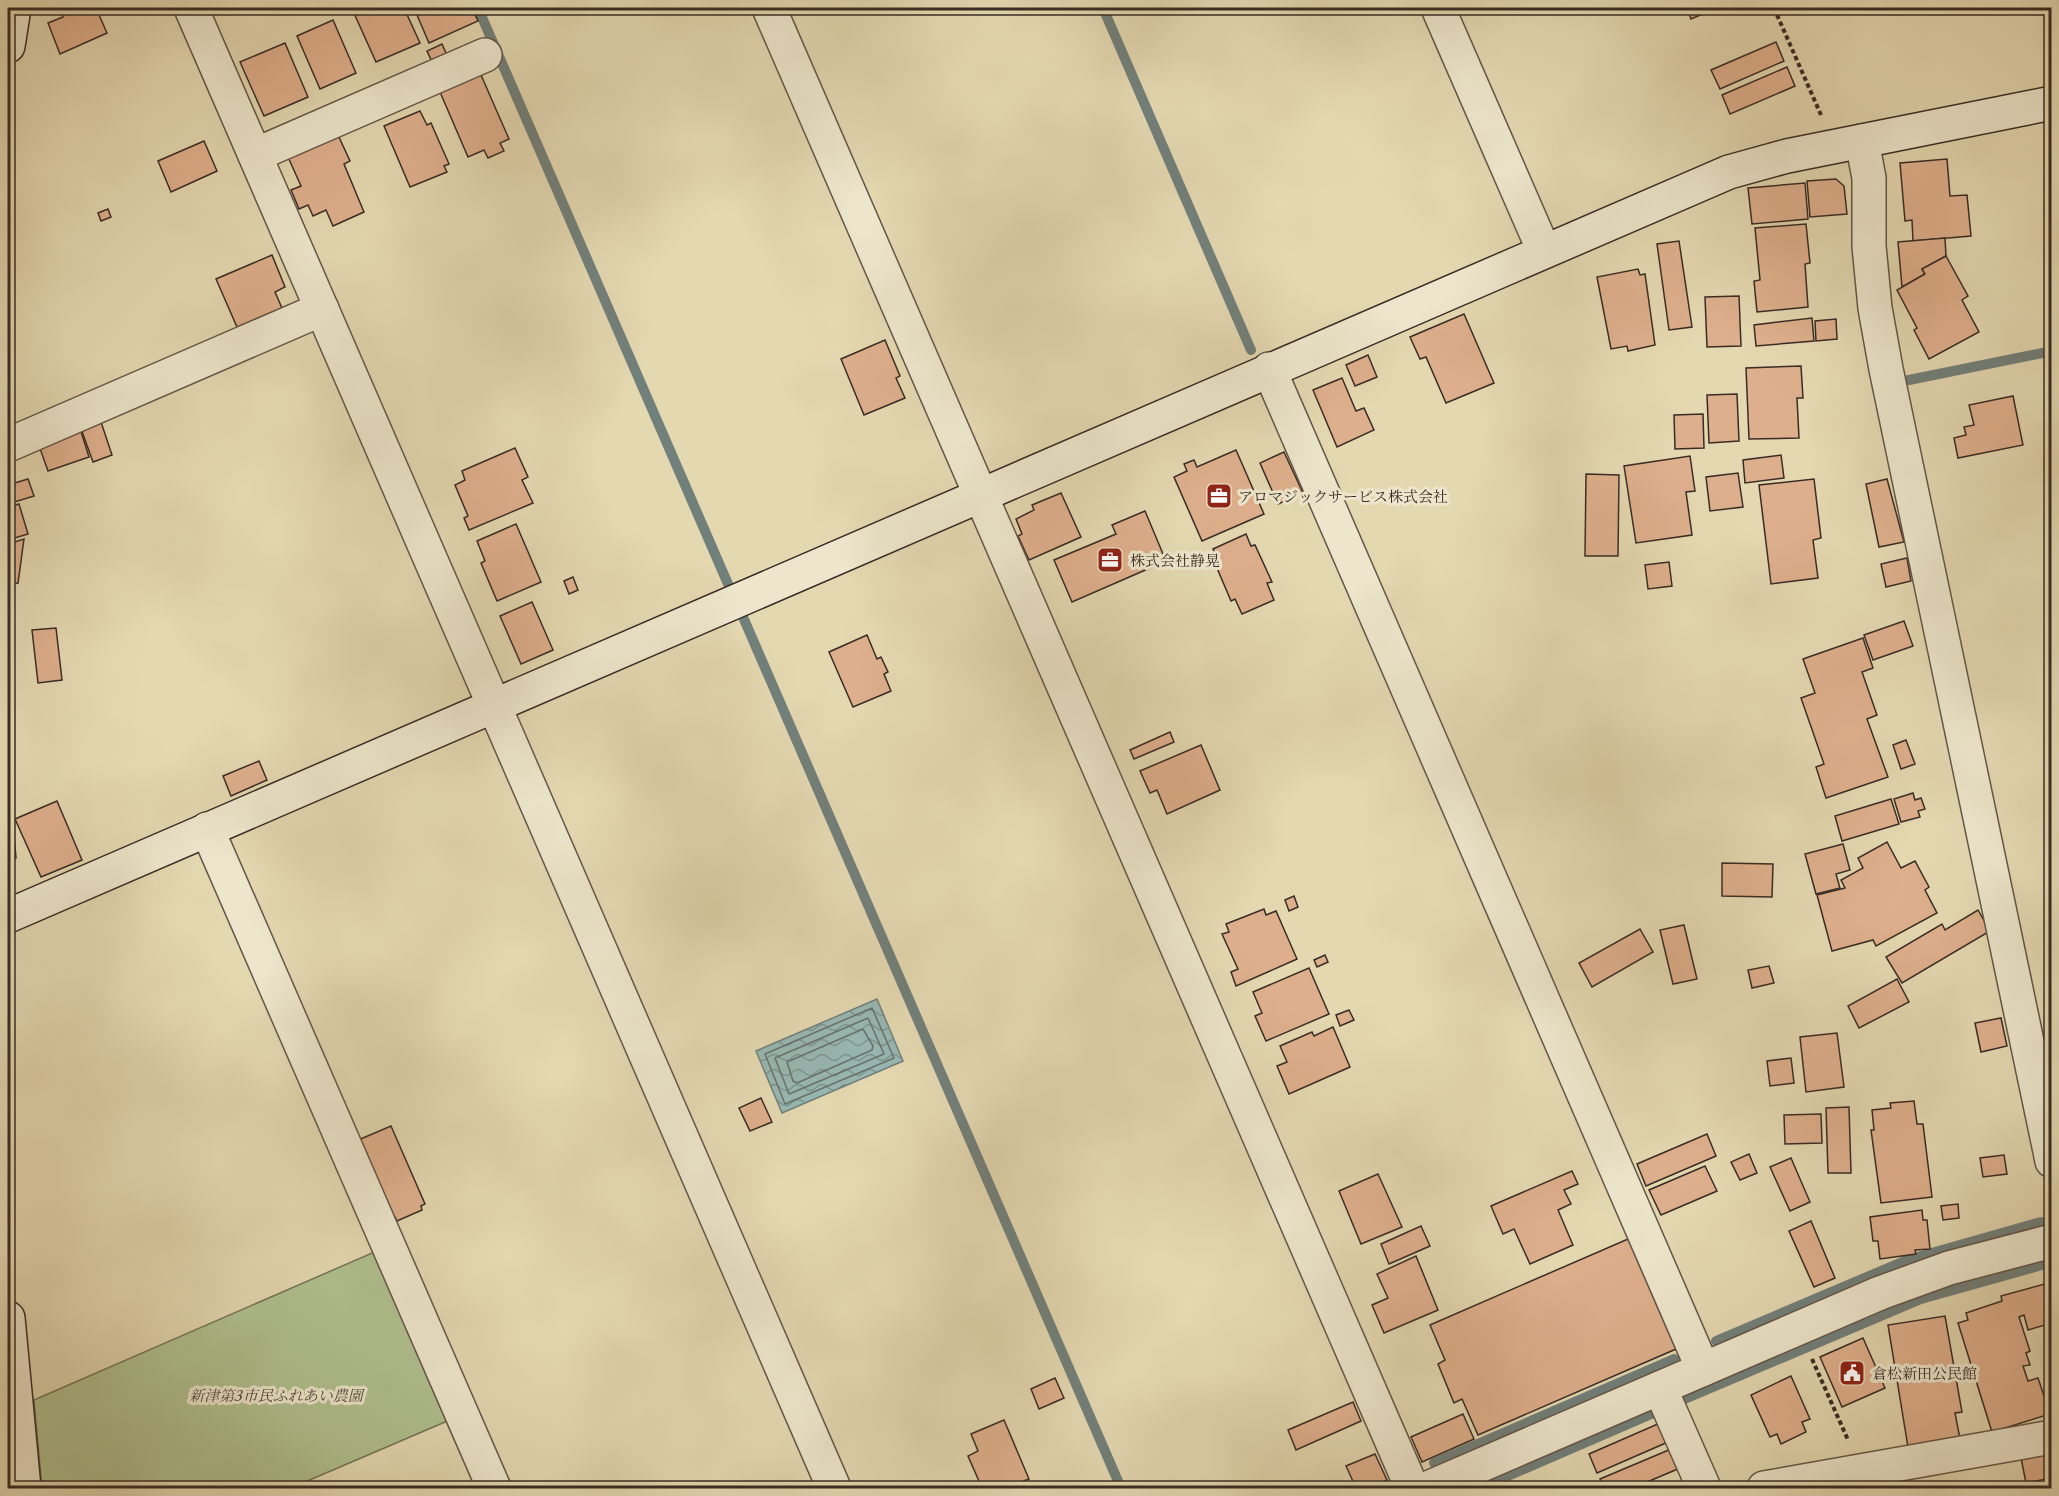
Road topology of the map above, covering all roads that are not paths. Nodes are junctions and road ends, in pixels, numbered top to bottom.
1 (14, 8) edge
2 (191, 8) edge
3 (769, 8) edge
4 (1438, 8) edge
5 (8, 46) edge
6 (485, 55) dead end
7 (2052, 103) edge
8 (1848, 143) junction
9 (255, 155) junction
10 (1544, 251) junction
11 (322, 309) junction
12 (1269, 369) junction
13 (8, 445) edge
14 (981, 494) junction
15 (493, 705) junction
16 (207, 829) junction
17 (8, 916) edge
18 (2052, 1161) edge
19 (2052, 1241) edge
20 (8, 1318) edge
21 (1703, 1369) junction
22 (1660, 1388) junction
23 (2052, 1437) edge
24 (24, 1488) edge
25 (494, 1488) edge
26 (834, 1488) edge
27 (1412, 1488) edge
28 (1428, 1488) edge
29 (1704, 1488) edge
30 (1764, 1488) edge

1 - 5 street
2 - 9 street
3 - 14 street
4 - 10 street
6 - 9 street
7 - 8 street
8 - 10 street
8 - 18 street
9 - 11 street
10 - 12 street
11 - 13 street
11 - 15 street
12 - 14 street
12 - 21 street
14 - 15 street
14 - 27 street
15 - 16 street
15 - 26 street
16 - 17 street
16 - 25 street
19 - 21 street
20 - 24 street
21 - 22 street
22 - 28 street
22 - 29 street
23 - 30 street

